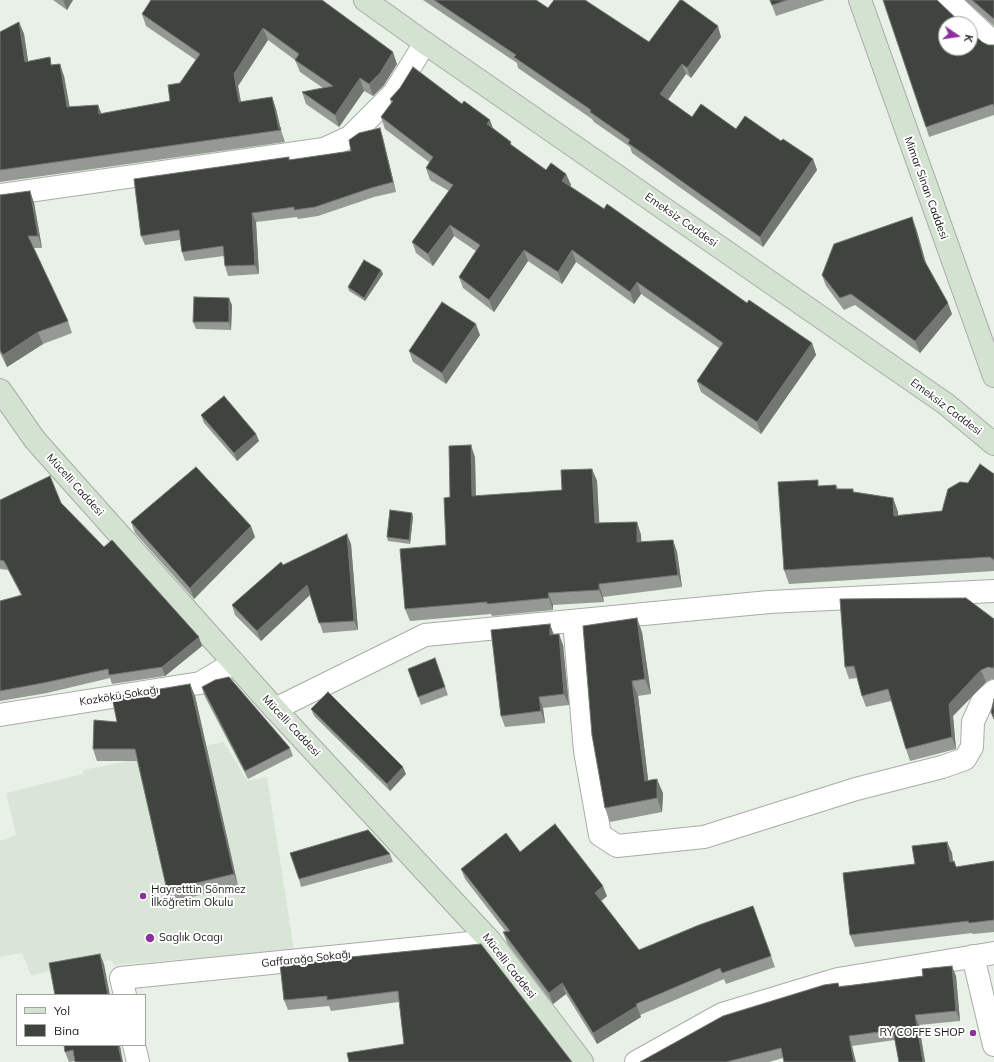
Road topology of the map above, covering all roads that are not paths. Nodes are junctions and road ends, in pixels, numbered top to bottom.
1 (365, 0) edge
2 (860, 0) edge
3 (948, 0) edge
4 (425, 43) junction
5 (994, 43) edge
6 (0, 195) edge
7 (994, 376) edge
8 (0, 390) edge
9 (994, 444) edge
10 (994, 591) edge
11 (574, 621) junction
12 (234, 664) junction
13 (994, 691) edge
14 (275, 709) junction
15 (0, 715) edge
16 (490, 941) junction
17 (984, 954) edge
18 (123, 987) edge
19 (994, 1045) edge
20 (134, 1046) edge
21 (138, 1062) edge
22 (582, 1062) edge
23 (636, 1062) edge

1 - 4 main road, Emeksiz Caddesi
2 - 7 main road, Mimar Sinan Caddesi
3 - 5 street
4 - 6 street
4 - 9 main road, Emeksiz Caddesi
8 - 12 main road, Mücelli Caddesi
10 - 11 street
11 - 13 street
11 - 14 street
12 - 14 main road, Mücelli Caddesi
12 - 15 street, Kozkökü Sokağı
14 - 16 main road, Mücelli Caddesi
16 - 18 street, Gaffarağa Sokağı
16 - 22 main road, Mücelli Caddesi
17 - 19 street
17 - 23 street
20 - 21 street

